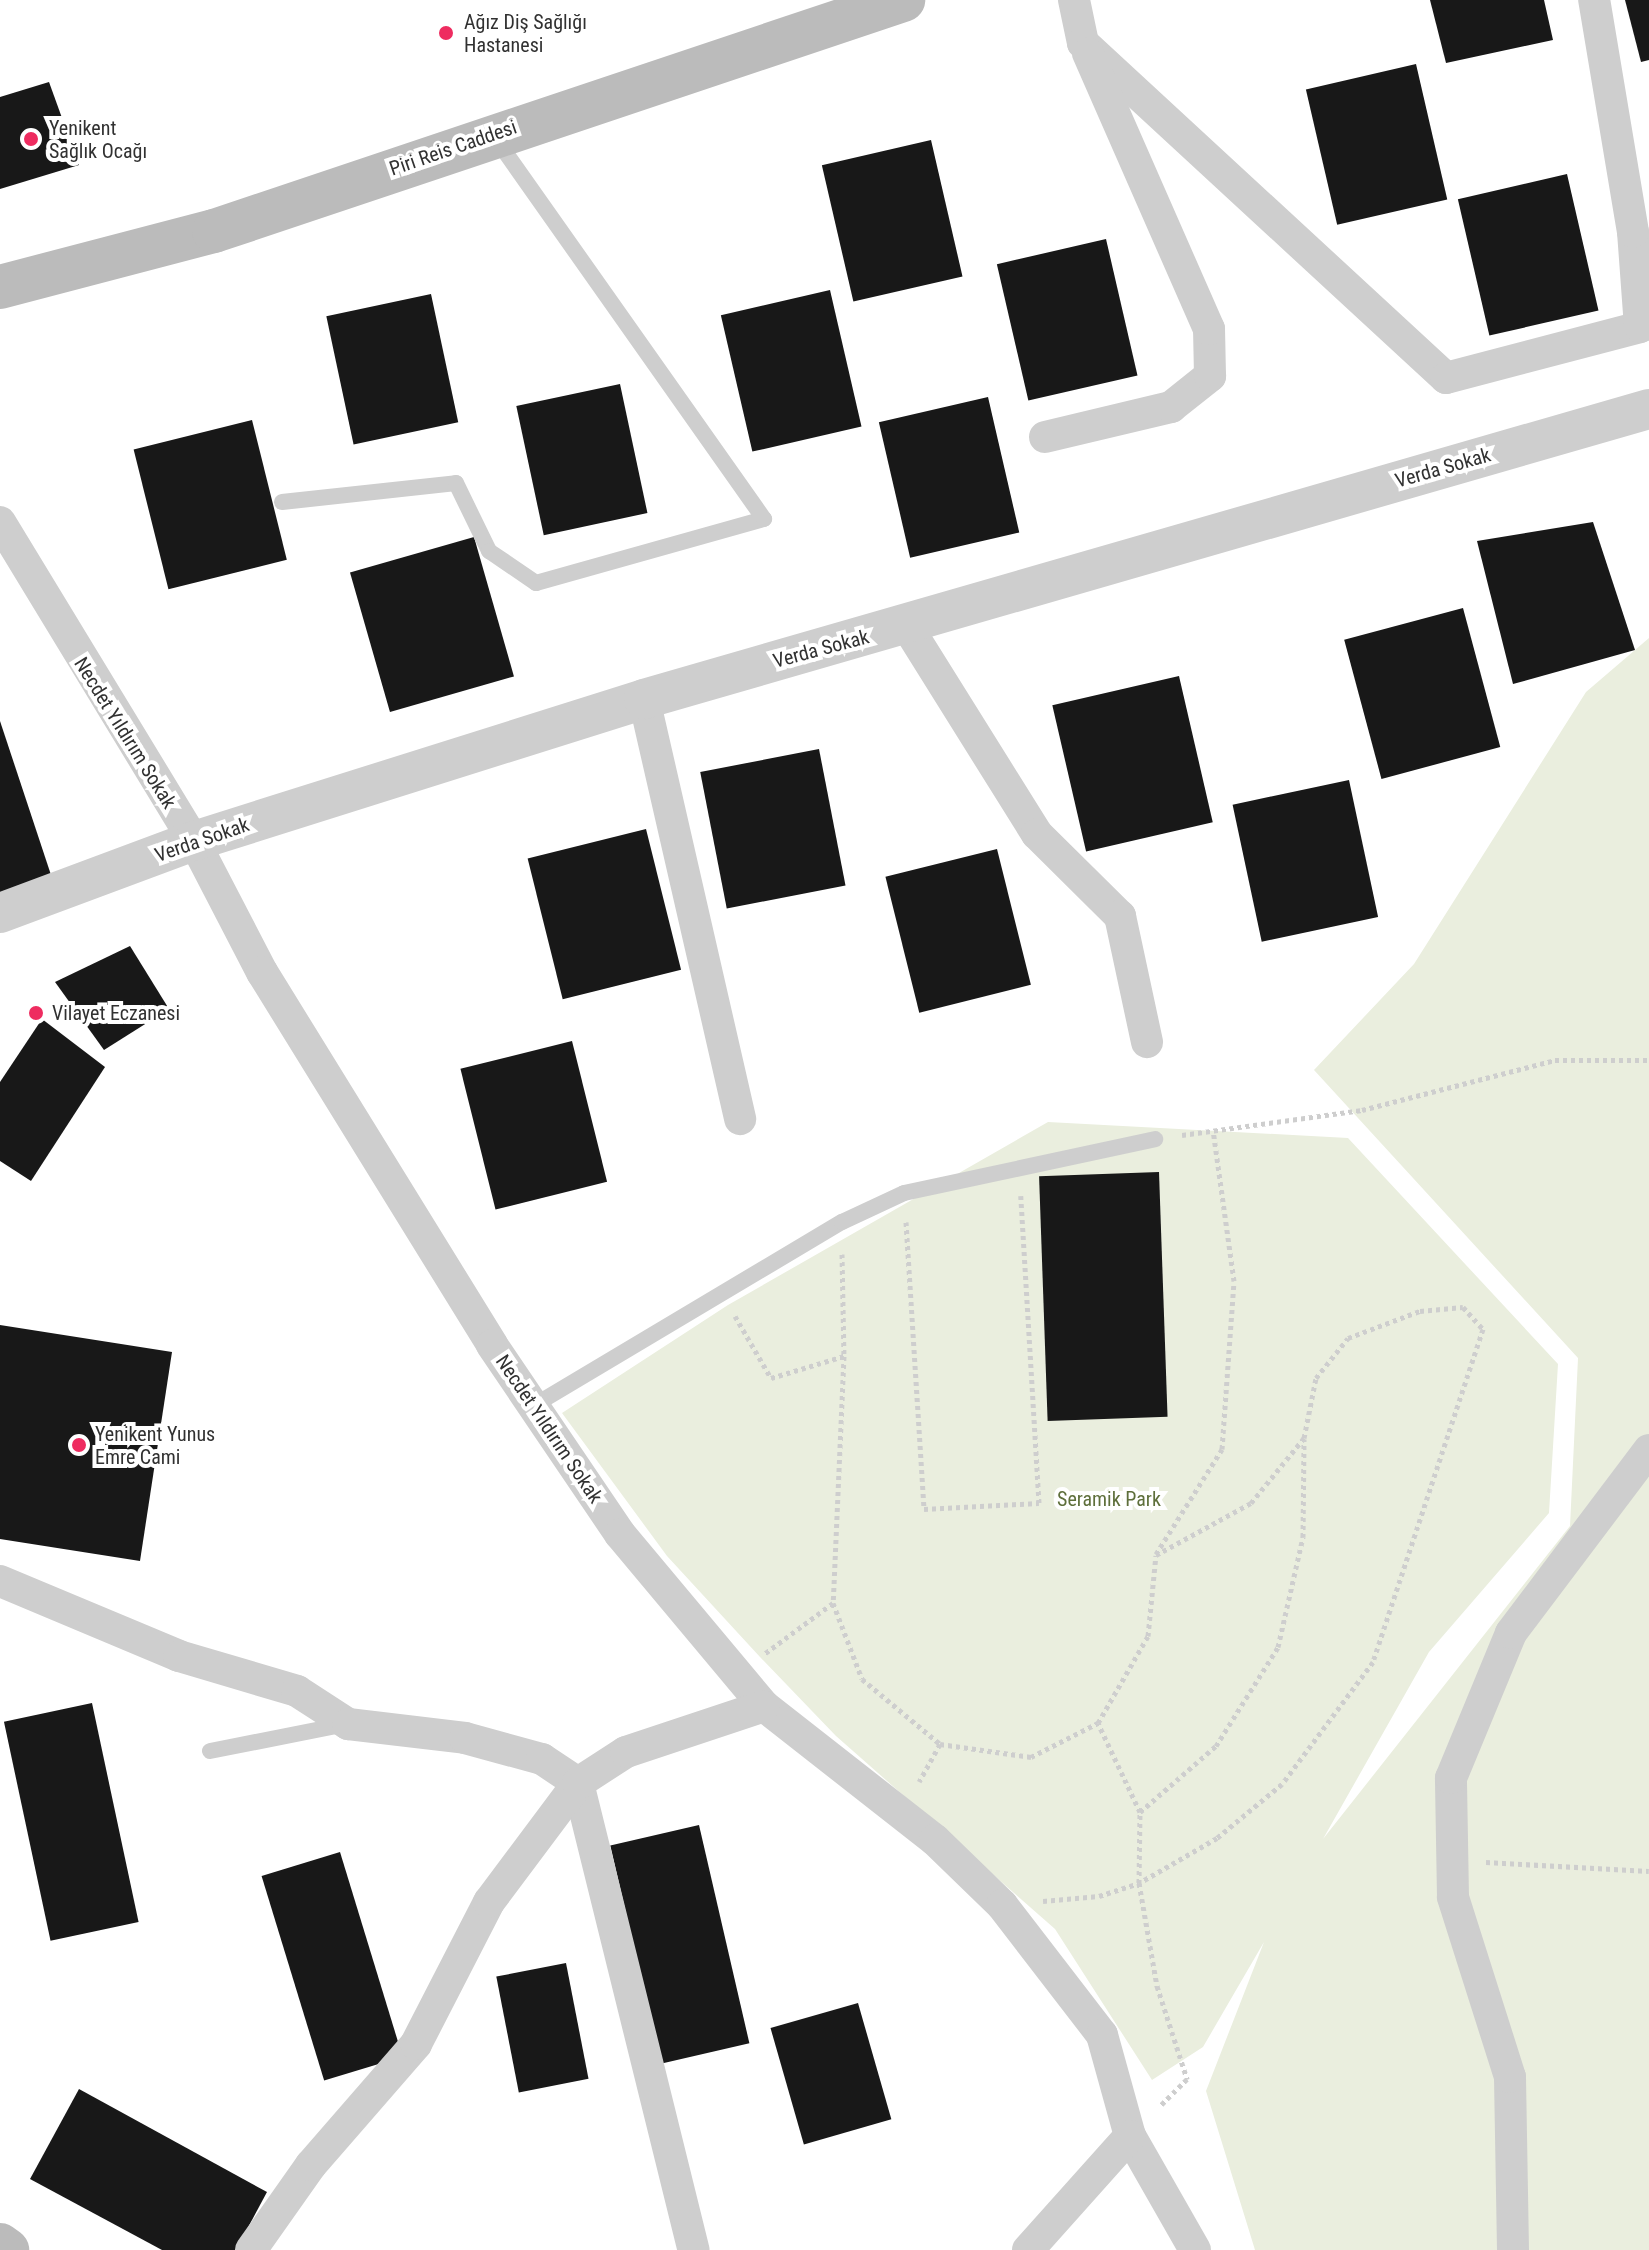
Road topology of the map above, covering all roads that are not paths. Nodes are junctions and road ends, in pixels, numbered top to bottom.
1 (903, 0) edge
2 (1074, 0) edge
3 (1594, 0) edge
4 (1083, 43) junction
5 (492, 135) junction
6 (0, 287) edge
7 (1649, 409) edge
8 (1045, 437) dead end
9 (282, 502) dead end
10 (0, 522) edge
11 (907, 626) junction
12 (644, 699) junction
13 (194, 841) junction
14 (0, 913) edge
15 (1147, 1042) dead end
16 (740, 1119) dead end
17 (1155, 1139) road end
18 (533, 1406) junction
19 (1649, 1450) edge
20 (0, 1581) edge
21 (764, 1706) junction
22 (348, 1724) junction
23 (210, 1751) dead end
24 (578, 1783) junction
25 (1130, 2136) junction
26 (0, 2245) edge
27 (7, 2250) edge
28 (251, 2250) edge
29 (694, 2250) edge
30 (1028, 2250) edge
31 (1195, 2250) edge
32 (1513, 2250) edge

1 - 5 main road, Piri Reis Caddesi
2 - 4 street
3 - 4 street
4 - 8 street
5 - 6 main road, Piri Reis Caddesi
5 - 9 lane
7 - 11 street, Verda Sokak
10 - 13 street, Necdet Yıldırım Sokak
11 - 12 street, Verda Sokak
11 - 15 street
12 - 13 street, Verda Sokak
12 - 16 street
13 - 14 street, Verda Sokak
13 - 18 street, Necdet Yıldırım Sokak
17 - 18 lane
18 - 21 street, Necdet Yıldırım Sokak
19 - 32 street
20 - 22 street
21 - 24 street
21 - 25 street, Necdet Yıldırım Sokak
22 - 23 lane
22 - 24 street
24 - 28 street
24 - 29 street
25 - 30 street
25 - 31 street, Necdet Yıldırım Sokak
26 - 27 main road

